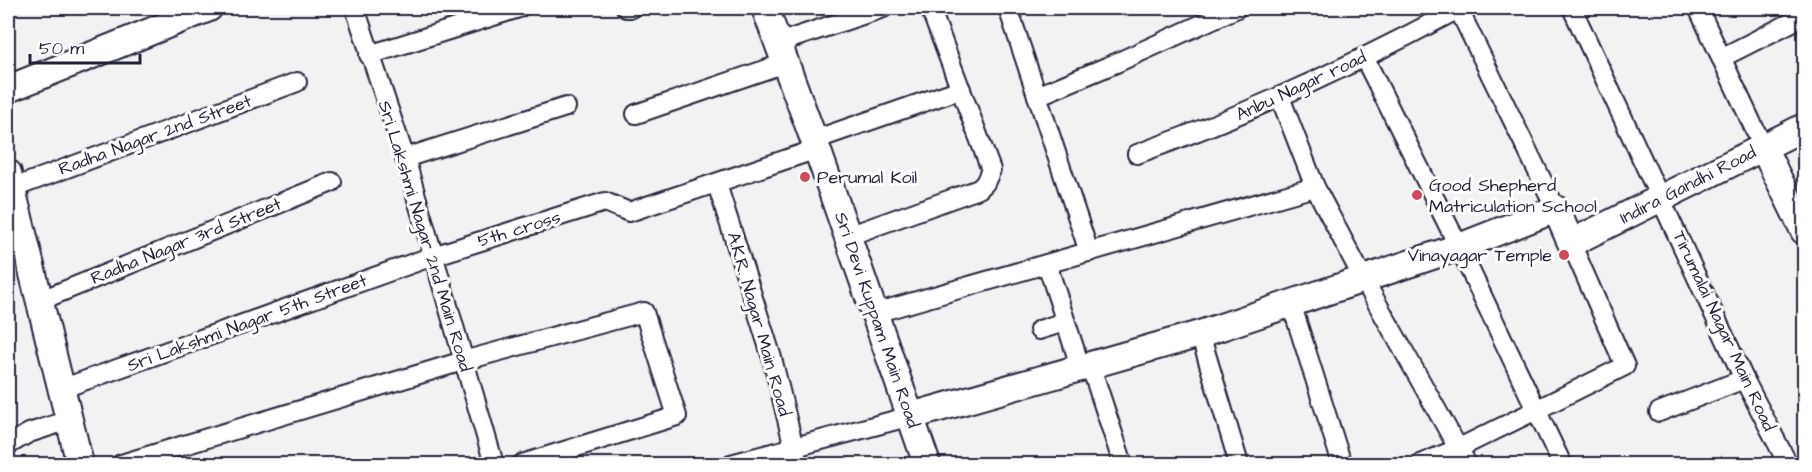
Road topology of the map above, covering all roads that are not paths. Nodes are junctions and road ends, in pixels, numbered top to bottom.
1 (209, 8) edge
2 (355, 8) edge
3 (519, 8) edge
4 (765, 8) edge
5 (883, 8) edge
6 (930, 8) edge
7 (1008, 8) edge
8 (1237, 8) edge
9 (1459, 8) edge
10 (1572, 8) edge
11 (1698, 8) edge
12 (1804, 16) edge
13 (781, 53) junction
14 (369, 55) junction
15 (1364, 57) junction
16 (1721, 58) junction
17 (297, 82) dead end
18 (8, 89) edge
19 (961, 89) junction
20 (1037, 96) junction
21 (1280, 97) junction
22 (566, 107) dead end
23 (636, 114) dead end
24 (1804, 127) edge
25 (816, 145) junction
26 (1763, 147) junction
27 (1137, 154) dead end
28 (405, 158) junction
29 (332, 182) dead end
30 (9, 183) edge
31 (717, 184) junction
32 (1315, 187) junction
33 (1661, 198) junction
34 (1556, 209) junction
35 (1804, 231) edge
36 (848, 236) junction
37 (1571, 243) junction
38 (1459, 247) junction
39 (1089, 252) junction
40 (433, 256) junction
41 (1047, 264) junction
42 (1364, 280) junction
43 (39, 301) junction
44 (1292, 303) junction
45 (875, 313) junction
46 (1065, 322) junction
47 (1039, 330) dead end
48 (1200, 334) junction
49 (463, 361) junction
50 (1085, 365) junction
51 (1744, 379) junction
52 (61, 389) junction
53 (1537, 410) junction
54 (1659, 412) dead end
55 (911, 416) junction
56 (69, 420) junction
57 (8, 445) edge
58 (795, 456) edge
59 (1462, 457) edge
60 (487, 463) edge
61 (80, 465) edge
62 (121, 465) edge
63 (522, 465) edge
64 (731, 465) edge
65 (927, 465) edge
66 (1123, 465) edge
67 (1239, 465) edge
68 (1342, 465) edge
69 (1420, 465) edge
70 (1562, 465) edge
71 (1788, 465) edge

1 - 18 street
2 - 14 street, Sri Lakshmi Nagar 2nd Main Road
3 - 14 street
4 - 13 street, Sri Devi Kuppam Main Road
5 - 13 street
6 - 19 street
7 - 20 street
8 - 20 street
9 - 15 street, Anbu Nagar road
9 - 34 street
10 - 33 street, Tirumalai Nagar Main Road
11 - 16 street
12 - 16 street
13 - 23 street
13 - 25 street, Sri Devi Kuppam Main Road
14 - 28 street, Sri Lakshmi Nagar 2nd Main Road
15 - 21 street, Anbu Nagar road
15 - 38 street
16 - 26 street
17 - 30 street, Radha Nagar 2nd Street
19 - 25 street
19 - 36 street
20 - 39 street
21 - 27 street, Anbu Nagar road
21 - 32 street
22 - 28 street
24 - 26 street, Indira Gandhi Road
25 - 31 street
25 - 36 street, Sri Devi Kuppam Main Road
26 - 33 street, Indira Gandhi Road
26 - 35 street
28 - 40 street, Sri Lakshmi Nagar 2nd Main Road
29 - 43 street, Radha Nagar 3rd Street
30 - 43 street
31 - 40 street, 5th cross
31 - 58 street, A.K.R. Nagar Main Road
32 - 39 street
32 - 42 street
33 - 37 street, Indira Gandhi Road
33 - 51 street, Tirumalai Nagar Main Road
34 - 37 street
34 - 38 street
36 - 45 street, Sri Devi Kuppam Main Road
37 - 53 street
38 - 42 street
38 - 53 street
39 - 41 street
40 - 49 street, Sri Lakshmi Nagar 2nd Main Road
40 - 52 street, Sri Lakshmi Nagar 5th Street
41 - 45 street
41 - 46 street
42 - 44 street
42 - 59 street
43 - 52 street
44 - 48 street
44 - 68 street
45 - 55 street, Sri Devi Kuppam Main Road
46 - 47 street
46 - 50 street
48 - 50 street
48 - 67 street
49 - 60 street, Sri Lakshmi Nagar 2nd Main Road
49 - 62 street
49 - 63 street
50 - 55 street
50 - 66 street
51 - 54 street
51 - 71 street, Tirumalai Nagar Main Road
52 - 56 street
53 - 59 street
53 - 70 street
55 - 58 street
55 - 65 street, Sri Devi Kuppam Main Road
56 - 57 street
56 - 61 street
58 - 64 street
59 - 69 street

